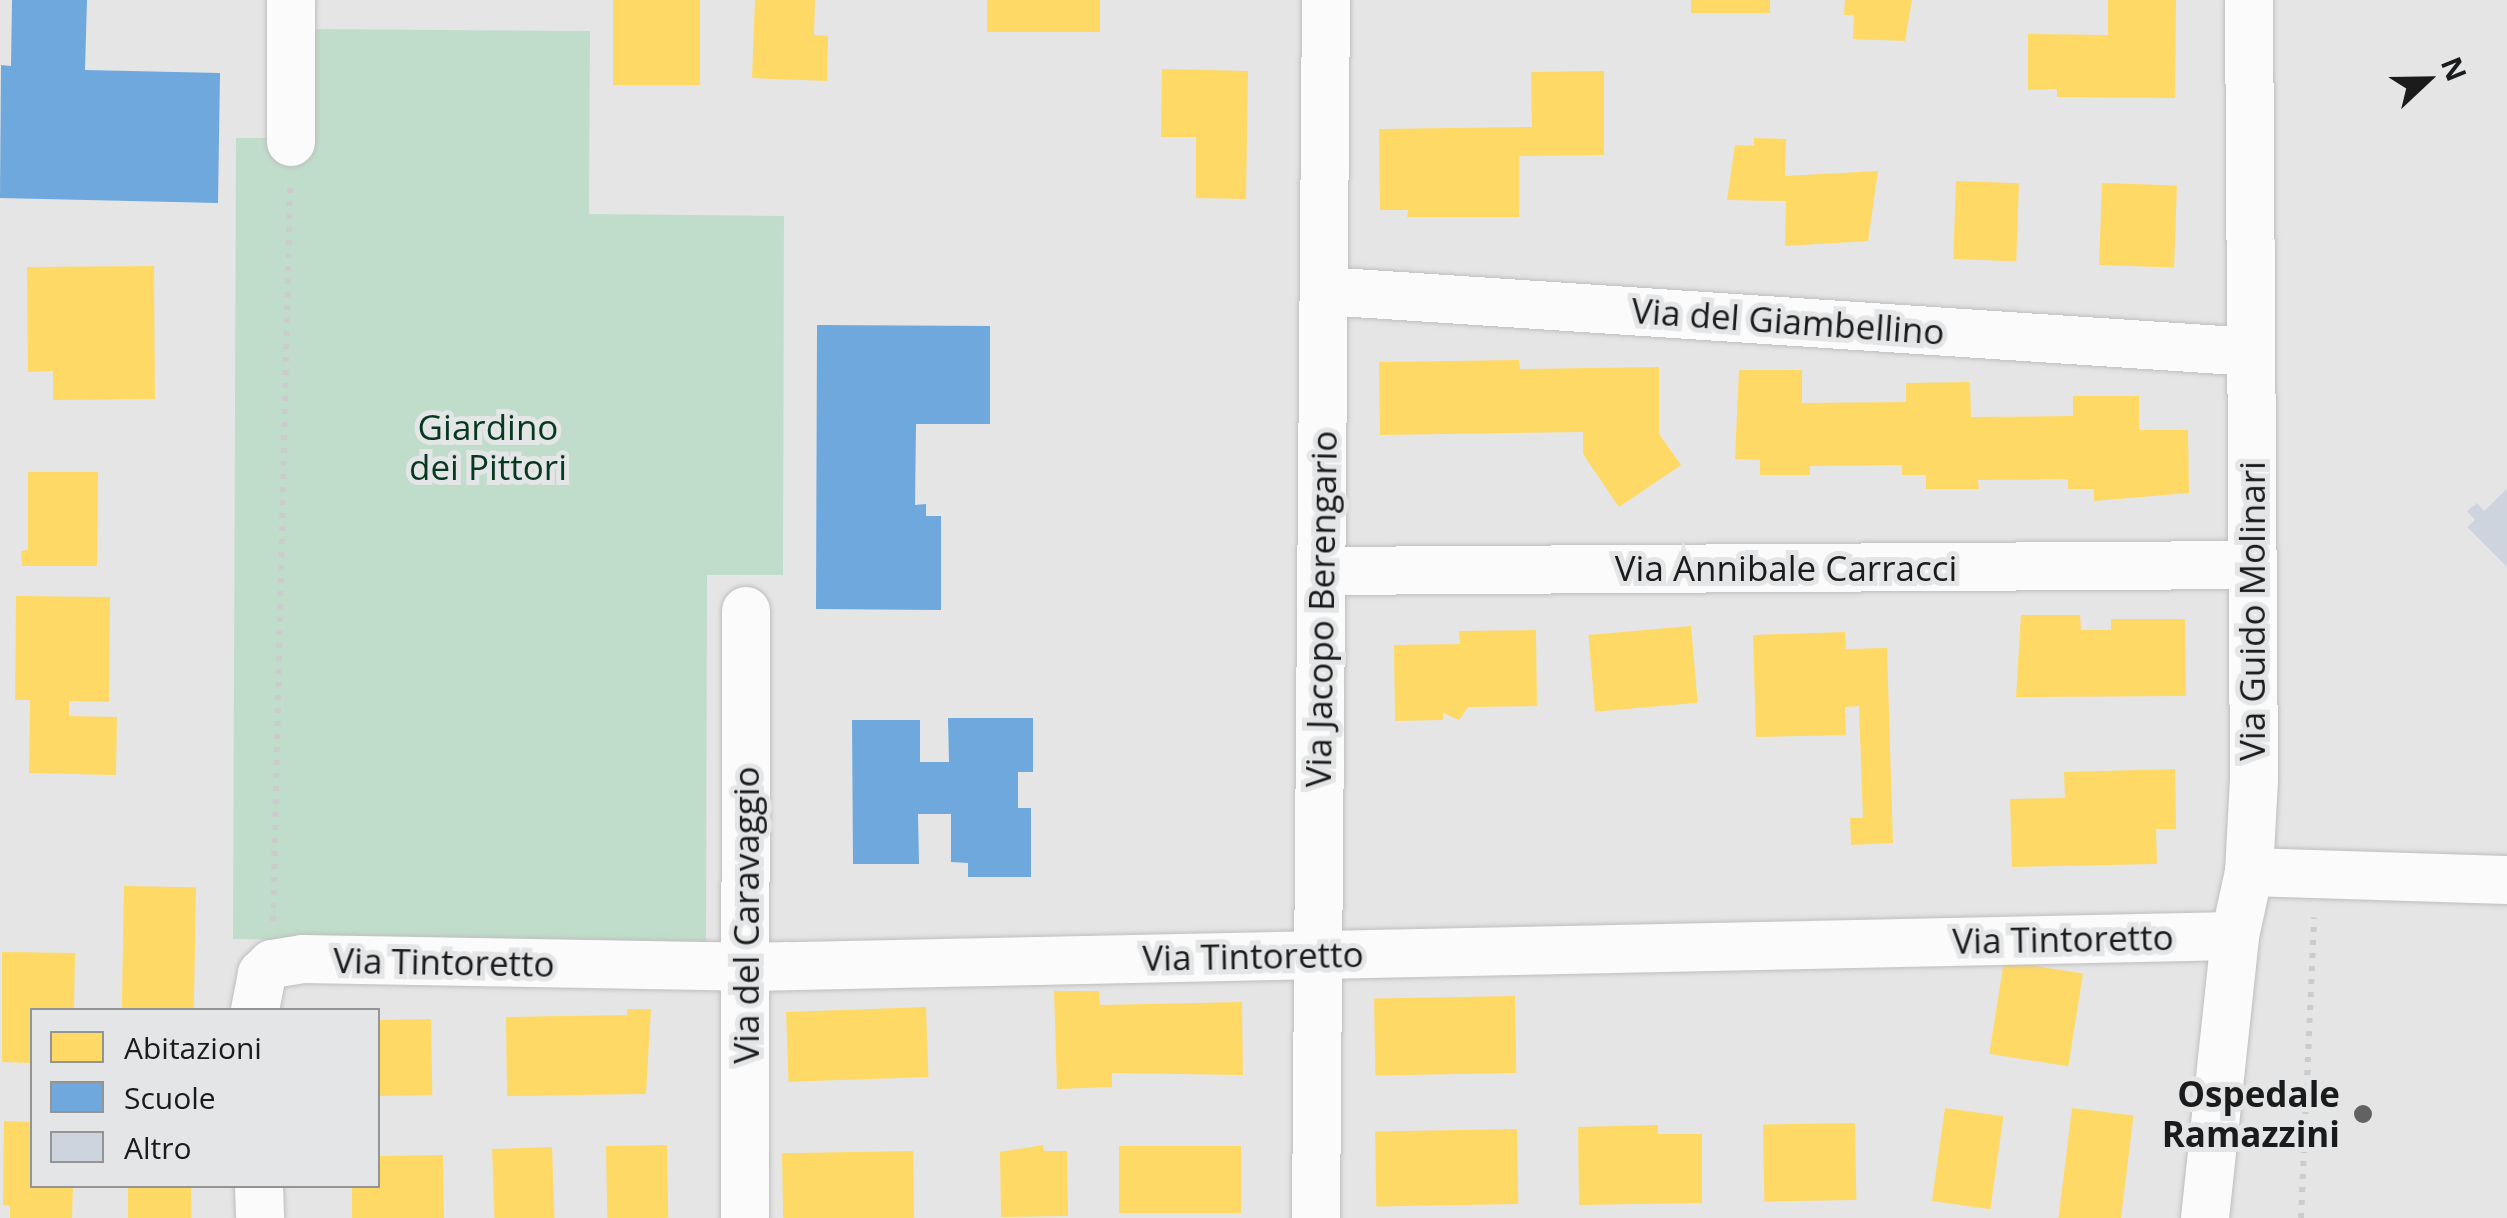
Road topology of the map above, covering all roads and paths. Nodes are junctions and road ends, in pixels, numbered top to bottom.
1 (291, 0) edge
2 (1326, 0) edge
3 (2249, 0) edge
4 (291, 142) joint
5 (1324, 290) junction
6 (2251, 352) junction
7 (2251, 566) junction
8 (1321, 572) junction
9 (746, 612) dead end
10 (2249, 872) junction
11 (2316, 874) junction
12 (2507, 880) edge
13 (2235, 936) junction
14 (1318, 954) junction
15 (272, 964) junction
16 (747, 968) junction
17 (256, 1008) edge
18 (259, 1188) edge
19 (260, 1218) edge
20 (745, 1218) edge
21 (1316, 1218) edge
22 (2205, 1218) edge
23 (2302, 1218) edge

1 - 4 street
2 - 5 street, Via Jacopo Berengario
3 - 6 street, Via Guido Molinari
4 - 15 path
5 - 6 street, Via del Giambellino
5 - 8 street, Via Jacopo Berengario
6 - 7 street, Via Guido Molinari
7 - 8 street, Via Annibale Carracci
7 - 10 street, Via Guido Molinari
8 - 14 street, Via Jacopo Berengario
9 - 16 street, Via del Caravaggio
10 - 11 street
10 - 13 street, Via Guido Molinari
11 - 12 street
11 - 23 path
13 - 14 street, Via Tintoretto
13 - 22 street, Via Guido Molinari
14 - 16 street, Via Tintoretto
14 - 21 street, Via Jacopo Berengario
15 - 16 street, Via Tintoretto
15 - 17 street
16 - 20 street, Via del Caravaggio
18 - 19 street

